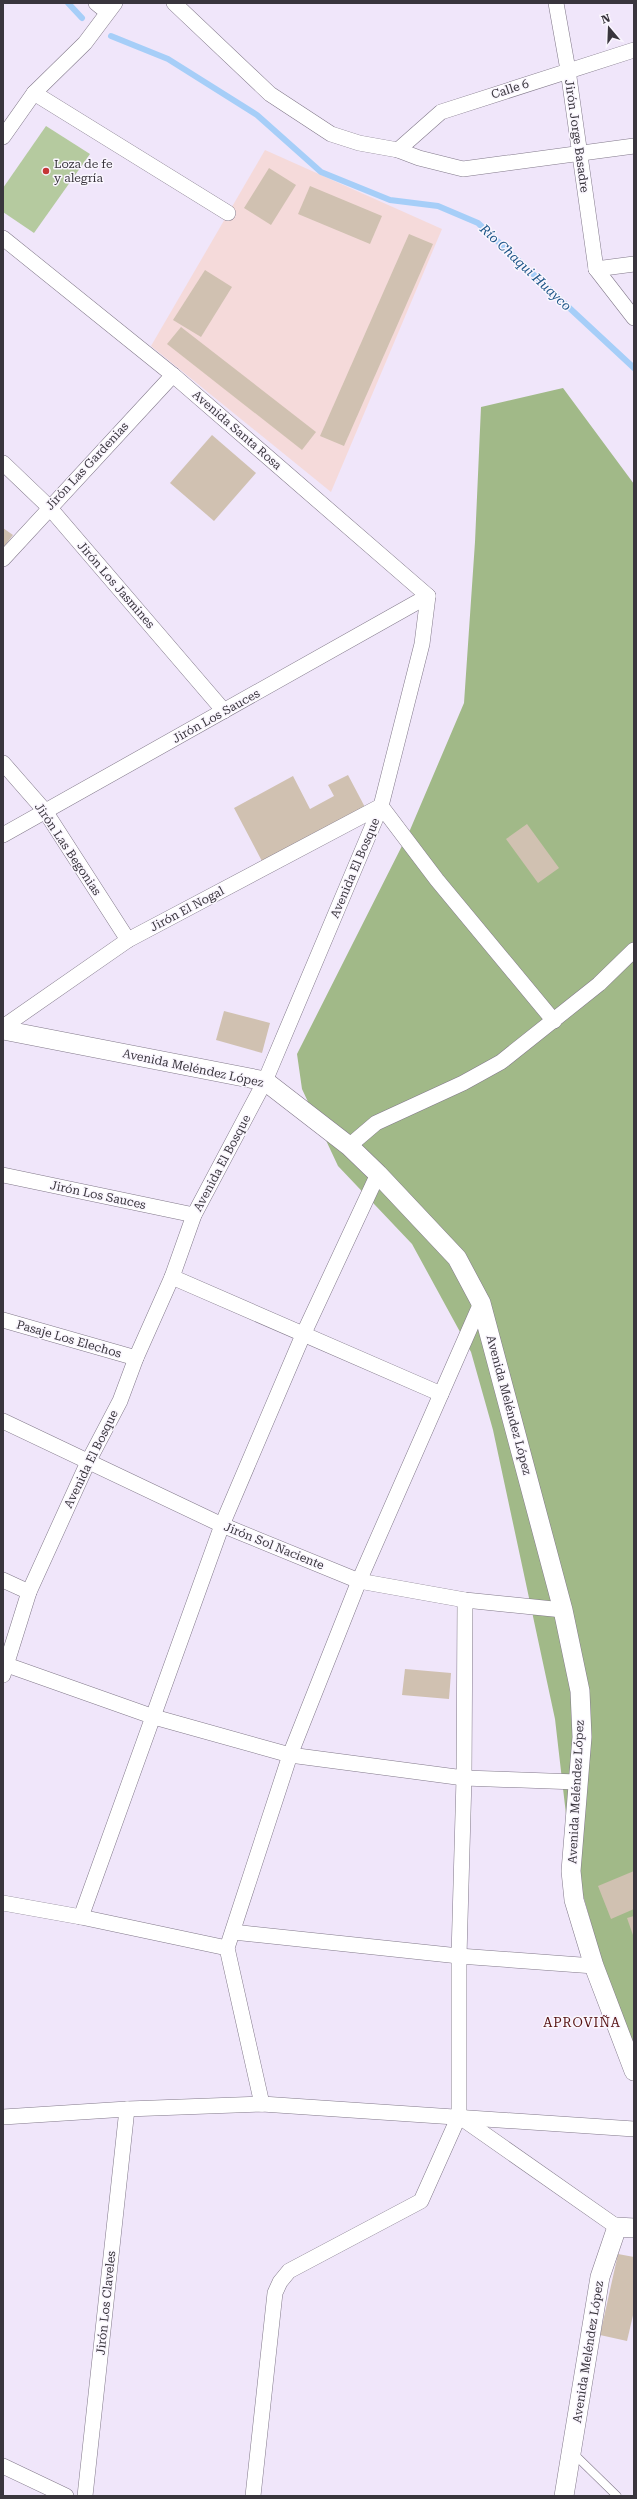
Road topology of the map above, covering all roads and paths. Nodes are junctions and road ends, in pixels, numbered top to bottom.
1 (174, 3) edge
2 (556, 3) edge
3 (106, 6) edge
4 (634, 50) edge
5 (568, 70) junction
6 (34, 93) junction
7 (3, 137) edge
8 (634, 146) edge
9 (398, 150) junction
10 (579, 152) junction
11 (228, 213) dead end
12 (3, 238) edge
13 (634, 264) edge
14 (596, 269) junction
15 (634, 318) edge
16 (173, 375) junction
17 (3, 463) edge
18 (49, 507) junction
19 (3, 559) edge
20 (428, 596) junction
21 (224, 711) junction
22 (3, 763) edge
23 (381, 806) junction
24 (45, 811) junction
25 (3, 835) edge
26 (128, 940) junction
27 (634, 950) edge
28 (554, 1021) junction
29 (3, 1028) edge
30 (265, 1081) junction
31 (349, 1146) junction
32 (378, 1174) junction
33 (3, 1175) edge
34 (194, 1215) junction
35 (172, 1277) junction
36 (481, 1303) junction
37 (3, 1320) edge
38 (303, 1335) junction
39 (136, 1358) junction
40 (441, 1394) junction
41 (3, 1421) edge
42 (88, 1462) junction
43 (222, 1525) junction
44 (3, 1580) edge
45 (359, 1581) junction
46 (29, 1592) junction
47 (465, 1600) junction
48 (563, 1610) junction
49 (5, 1670) edge
50 (154, 1717) junction
51 (290, 1755) junction
52 (464, 1778) junction
53 (577, 1782) junction
54 (3, 1903) edge
55 (81, 1917) junction
56 (233, 1932) junction
57 (227, 1948) junction
58 (459, 1956) junction
59 (594, 1966) junction
60 (634, 2072) edge
61 (262, 2104) junction
62 (127, 2109) junction
63 (459, 2116) junction
64 (3, 2117) edge
65 (634, 2129) edge
66 (626, 2228) edge
67 (572, 2452) junction
68 (3, 2466) edge
69 (66, 2496) edge
70 (85, 2496) edge
71 (253, 2496) edge
72 (564, 2496) edge
73 (617, 2496) edge

1 - 9 street
2 - 5 street, Jirón Jorge Basadre
3 - 6 street
4 - 5 street, Calle 6
5 - 9 street, Calle 6
5 - 10 street, Jirón Jorge Basadre
6 - 7 street
6 - 11 street
8 - 10 street
9 - 10 street
10 - 14 street, Jirón Jorge Basadre
12 - 16 street, Avenida Santa Rosa
13 - 14 street
14 - 15 street
16 - 18 street, Jirón Las Gardenias
16 - 20 street, Avenida Santa Rosa
17 - 18 street, Jirón Los Jasmines
18 - 19 street, Jirón Las Gardenias
18 - 21 street, Jirón Los Jasmines
20 - 21 street, Jirón Los Sauces
20 - 23 street, Avenida El Bosque
21 - 24 street, Jirón Los Sauces
22 - 24 street, Jirón Las Begonias
23 - 26 street, Jirón El Nogal
23 - 28 street
23 - 30 street, Avenida El Bosque
24 - 25 street, Jirón Los Sauces
24 - 26 street, Jirón Las Begonias
26 - 29 street, Jirón El Nogal
27 - 28 street
28 - 31 street
29 - 30 street, Avenida Meléndez López
30 - 31 street, Avenida Meléndez López
30 - 34 street, Avenida El Bosque
31 - 32 street, Avenida Meléndez López
32 - 36 street, Avenida Meléndez López
32 - 38 street
33 - 34 street, Jirón Los Sauces
34 - 35 street, Avenida El Bosque
35 - 38 street
35 - 39 street, Avenida El Bosque
36 - 40 street
36 - 48 street, Avenida Meléndez López
37 - 39 street, Pasaje Los Elechos
38 - 40 street
38 - 43 street
39 - 42 street, Avenida El Bosque
40 - 45 street
41 - 42 street, Jirón Sol Naciente
42 - 43 street, Jirón Sol Naciente
42 - 46 street, Avenida El Bosque
43 - 45 street, Jirón Sol Naciente
43 - 50 street
44 - 46 street
45 - 47 street, Jirón Sol Naciente
45 - 51 street
46 - 49 street, Avenida El Bosque
47 - 48 street, Jirón Sol Naciente
47 - 52 street
48 - 53 street, Avenida Meléndez López
49 - 50 street
50 - 51 street
50 - 55 street
51 - 52 street
51 - 56 street
52 - 53 street
52 - 58 street
53 - 59 street, Avenida Meléndez López
54 - 55 street
55 - 57 street
56 - 57 street
56 - 58 street
57 - 61 street
58 - 59 street
58 - 63 street
59 - 60 street, Avenida Meléndez López
61 - 62 street
61 - 63 street
62 - 64 street
62 - 70 street, Jirón Los Claveles
63 - 65 street
63 - 66 street
63 - 71 street
66 - 67 street, Avenida Meléndez López
67 - 72 street, Avenida Meléndez López
67 - 73 lane
68 - 69 street

